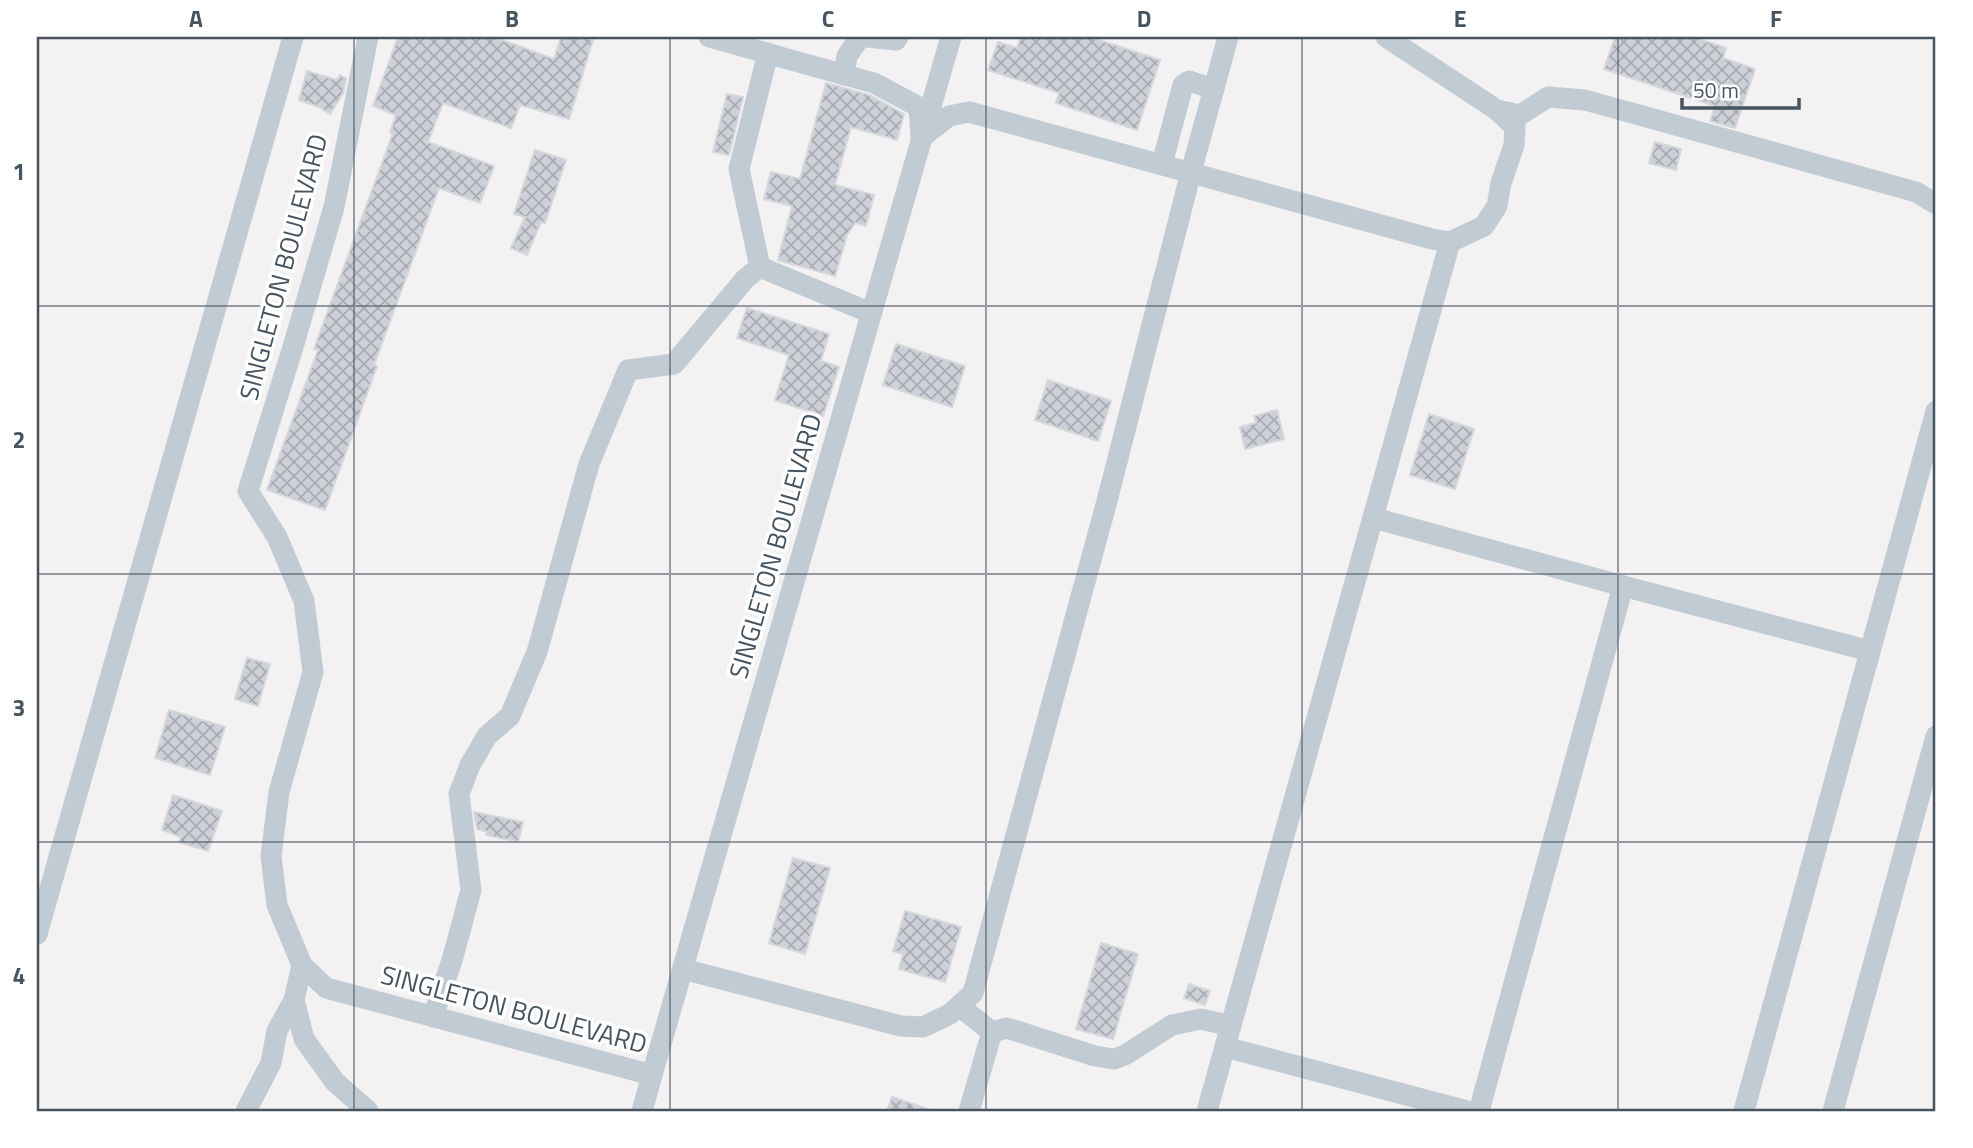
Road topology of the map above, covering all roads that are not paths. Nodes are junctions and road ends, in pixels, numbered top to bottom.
1 (293, 37) edge
2 (368, 37) edge
3 (709, 37) edge
4 (860, 37) edge
5 (867, 37) edge
6 (898, 37) edge
7 (951, 37) edge
8 (1228, 37) edge
9 (1386, 37) edge
10 (768, 53) junction
11 (844, 75) junction
12 (1214, 89) junction
13 (1497, 110) junction
14 (921, 138) junction
15 (1161, 164) junction
16 (1191, 173) junction
17 (1936, 204) edge
18 (1450, 242) junction
19 (760, 267) junction
20 (871, 313) junction
21 (1936, 411) edge
22 (1374, 518) junction
23 (1623, 586) junction
24 (1870, 651) junction
25 (1936, 736) edge
26 (37, 934) edge
27 (302, 965) junction
28 (683, 969) junction
29 (294, 1000) junction
30 (959, 1006) junction
31 (433, 1017) junction
32 (992, 1032) junction
33 (1228, 1037) junction
34 (652, 1075) junction
35 (246, 1111) edge
36 (368, 1111) edge
37 (642, 1111) edge
38 (969, 1111) edge
39 (1207, 1111) edge
40 (1467, 1111) edge
41 (1479, 1111) edge
42 (1744, 1111) edge
43 (1833, 1111) edge

1 - 26 lane
2 - 27 lane, SINGLETON BOULEVARD
3 - 10 lane
4 - 11 lane
5 - 6 lane
7 - 14 lane, SINGLETON BOULEVARD
8 - 12 lane
9 - 13 lane
10 - 11 lane
10 - 19 lane
11 - 14 lane
12 - 15 lane
12 - 16 lane
13 - 17 lane
13 - 18 lane
14 - 15 lane
14 - 20 lane, SINGLETON BOULEVARD
15 - 16 lane
16 - 18 lane
16 - 30 lane
18 - 22 lane
19 - 20 lane
19 - 31 lane
20 - 28 lane, SINGLETON BOULEVARD
21 - 24 lane
22 - 23 lane
22 - 33 lane
23 - 24 lane
23 - 41 lane
24 - 42 lane
25 - 43 lane
27 - 29 lane
27 - 31 lane, SINGLETON BOULEVARD
28 - 30 lane
28 - 34 lane, SINGLETON BOULEVARD
29 - 35 lane
29 - 36 lane
30 - 32 lane
31 - 34 lane, SINGLETON BOULEVARD
32 - 33 lane
32 - 38 lane
33 - 39 lane
33 - 40 lane
34 - 37 lane

